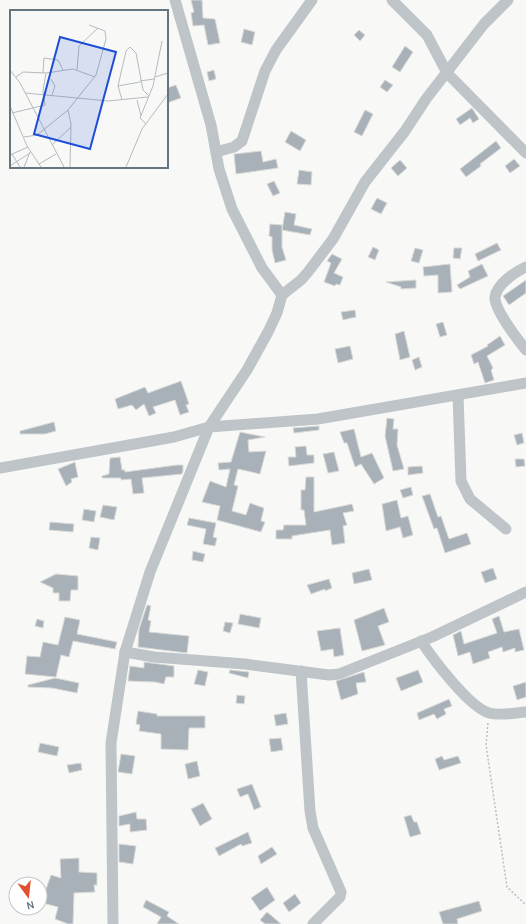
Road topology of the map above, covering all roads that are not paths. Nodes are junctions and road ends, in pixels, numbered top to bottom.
1 (175, 0) edge
2 (312, 0) edge
3 (392, 0) edge
4 (508, 0) edge
5 (447, 73) junction
6 (216, 152) junction
7 (526, 153) edge
8 (526, 267) edge
9 (282, 295) junction
10 (526, 350) edge
11 (526, 383) edge
12 (458, 395) junction
13 (209, 427) junction
14 (0, 468) edge
15 (506, 528) dead end
16 (526, 592) edge
17 (420, 641) junction
18 (125, 652) junction
19 (301, 671) junction
20 (526, 712) edge
21 (113, 924) edge
22 (314, 924) edge

1 - 6 street
2 - 6 street
3 - 5 street
4 - 5 street
5 - 7 street
5 - 9 street
6 - 9 street
8 - 10 street
9 - 13 street
11 - 12 street
12 - 13 street
12 - 15 street
13 - 14 street
13 - 18 street
16 - 17 street
17 - 19 street
17 - 20 street
18 - 19 street
18 - 21 street
19 - 22 street

